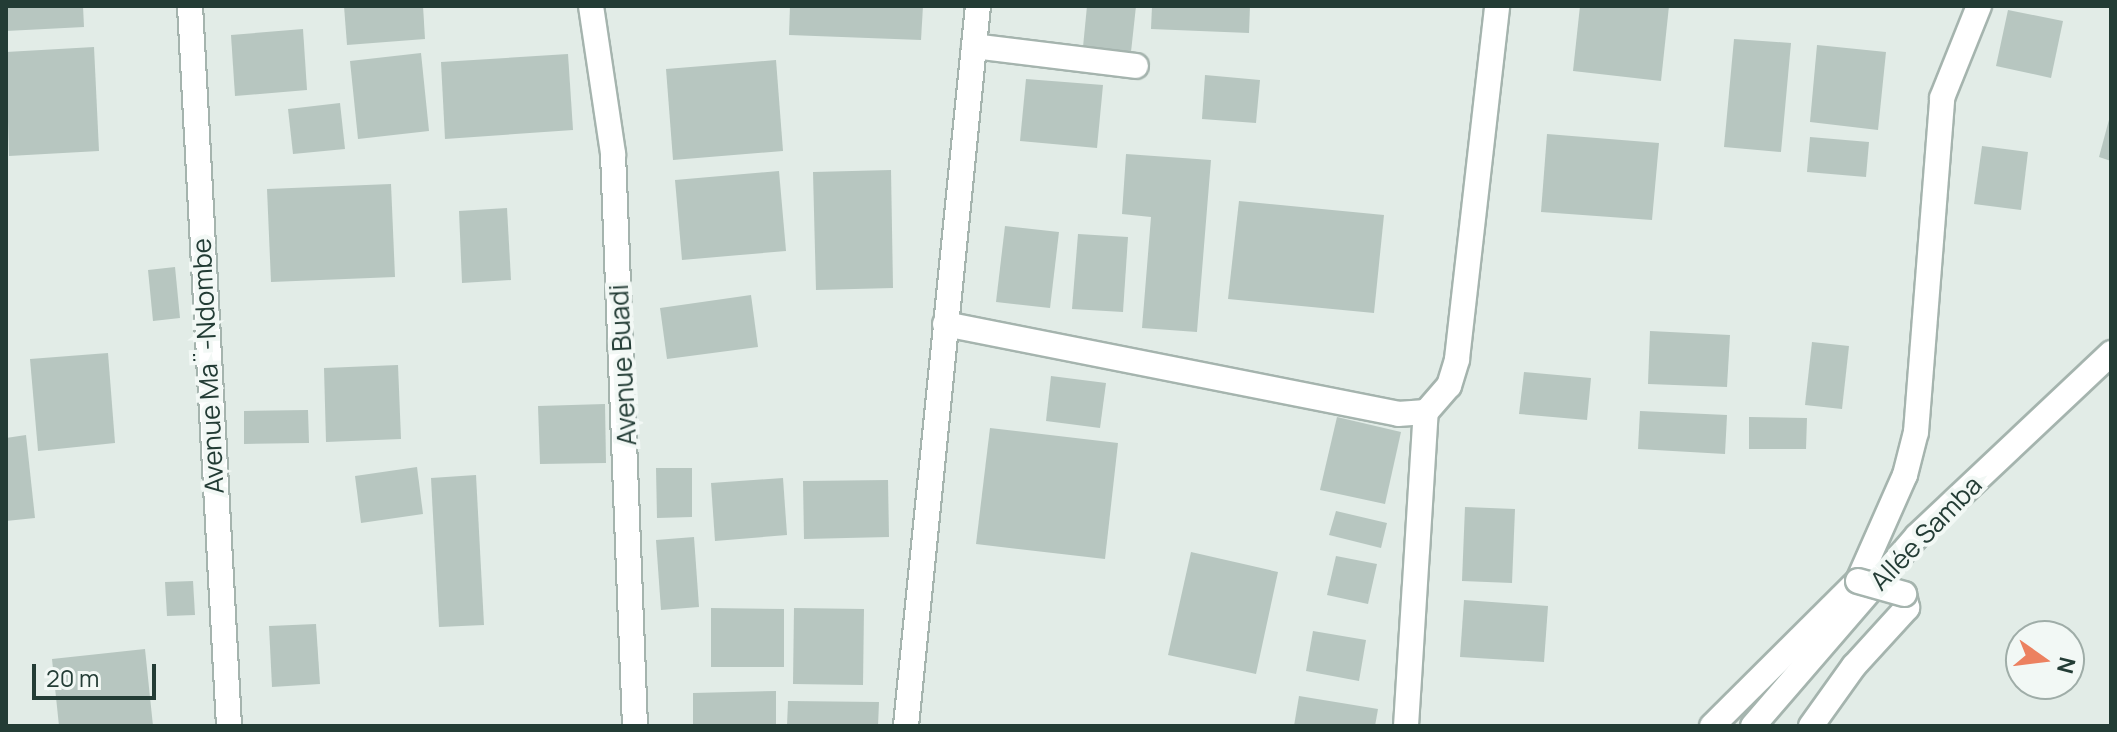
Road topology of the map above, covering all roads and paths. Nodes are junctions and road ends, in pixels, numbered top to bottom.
1 (190, 6) edge
2 (591, 6) edge
3 (978, 6) edge
4 (1497, 6) edge
5 (1979, 6) edge
6 (974, 46) junction
7 (1136, 66) dead end
8 (945, 324) junction
9 (2111, 353) edge
10 (1426, 412) junction
11 (1858, 581) junction
12 (229, 726) edge
13 (635, 726) edge
14 (906, 726) edge
15 (1406, 726) edge
16 (1712, 726) edge
17 (1753, 726) edge
18 (1811, 726) edge

1 - 12 street, Avenue Ma¨-Ndombe
2 - 13 street, Avenue Buadi
3 - 6 street
4 - 10 street
5 - 11 street
6 - 7 street
6 - 8 street
8 - 10 street
8 - 14 street
9 - 17 street, Allée Samba
10 - 15 street
11 - 16 street
11 - 18 street, bridge

